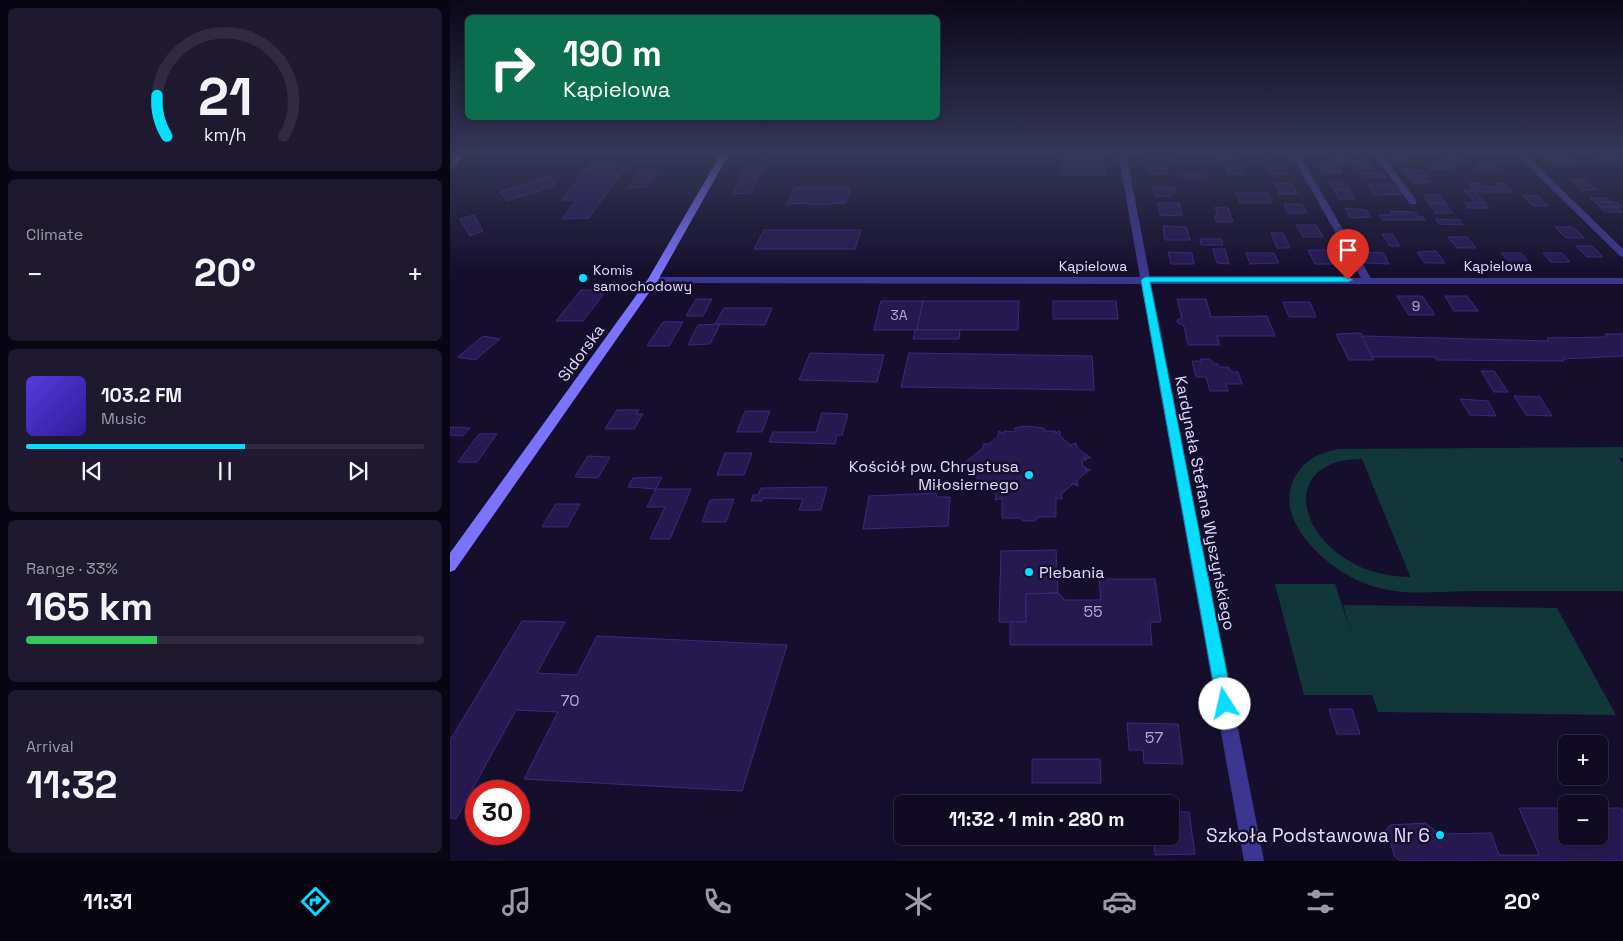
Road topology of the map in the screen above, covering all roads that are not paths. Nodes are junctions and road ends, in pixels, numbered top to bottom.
1 (703, 192) edge
2 (1129, 192) edge
3 (1317, 192) edge
4 (1406, 192) edge
5 (1559, 192) edge
6 (1413, 202) dead end
7 (1623, 254) edge
8 (652, 280) junction
9 (1145, 280) junction
10 (1367, 280) junction
11 (1623, 280) edge
12 (450, 565) edge
13 (1254, 861) edge

1 - 8 street, Sidorska
2 - 9 street, Kardynała Stefana Wyszyńskiego
3 - 10 street
4 - 6 street
5 - 7 street
8 - 9 street, Kąpielowa
8 - 12 street, Sidorska
9 - 10 street, Kąpielowa
9 - 13 street, Kardynała Stefana Wyszyńskiego
10 - 11 street, Kąpielowa

